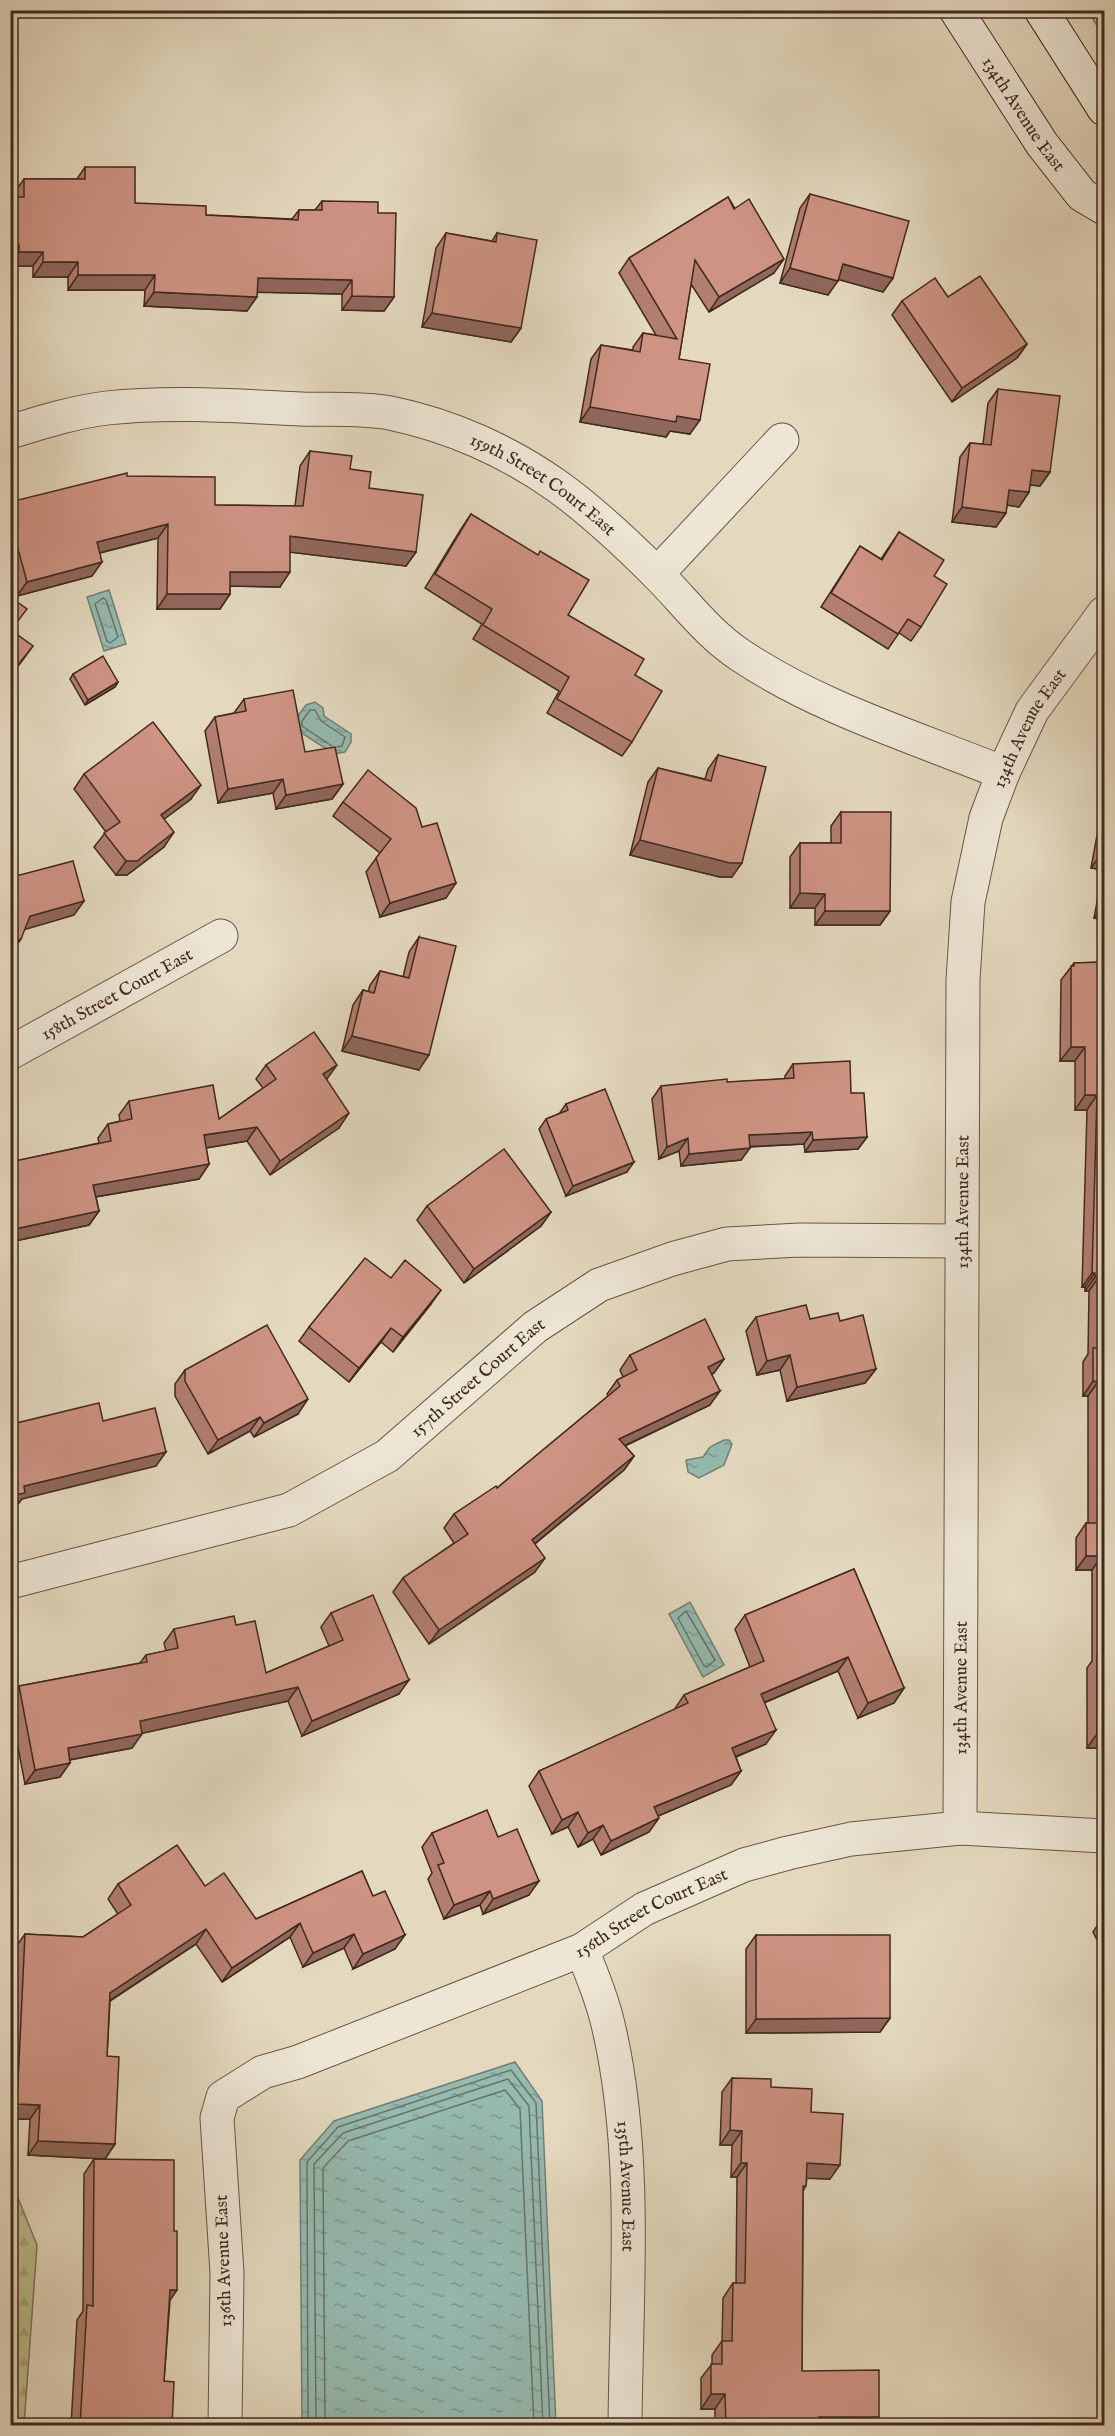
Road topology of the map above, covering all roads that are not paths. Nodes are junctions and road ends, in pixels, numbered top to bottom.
1 (956, 10) edge
2 (1041, 10) edge
3 (1104, 109) edge
4 (1093, 202) edge
5 (10, 432) edge
6 (782, 440) dead end
7 (657, 574) junction
8 (1104, 613) edge
9 (1003, 773) junction
10 (221, 936) dead end
11 (10, 1053) edge
12 (961, 1241) junction
13 (10, 1582) edge
14 (960, 1828) junction
15 (1104, 1836) edge
16 (582, 1950) junction
17 (223, 2097) joint
18 (225, 2426) edge
19 (625, 2426) edge

1 - 4 street, 134th Avenue East
2 - 3 street
5 - 7 street, 159th Street Court East
6 - 7 street
7 - 9 street, 159th Street Court East
8 - 9 street, 134th Avenue East
9 - 12 street, 134th Avenue East
10 - 11 street, 158th Street Court East
12 - 13 street, 157th Street Court East
12 - 14 street, 134th Avenue East
14 - 15 street, 156th Street Court East
14 - 16 street, 156th Street Court East
16 - 17 street, 156th Street Court East
16 - 19 street, 135th Avenue East
17 - 18 street, 136th Avenue East

